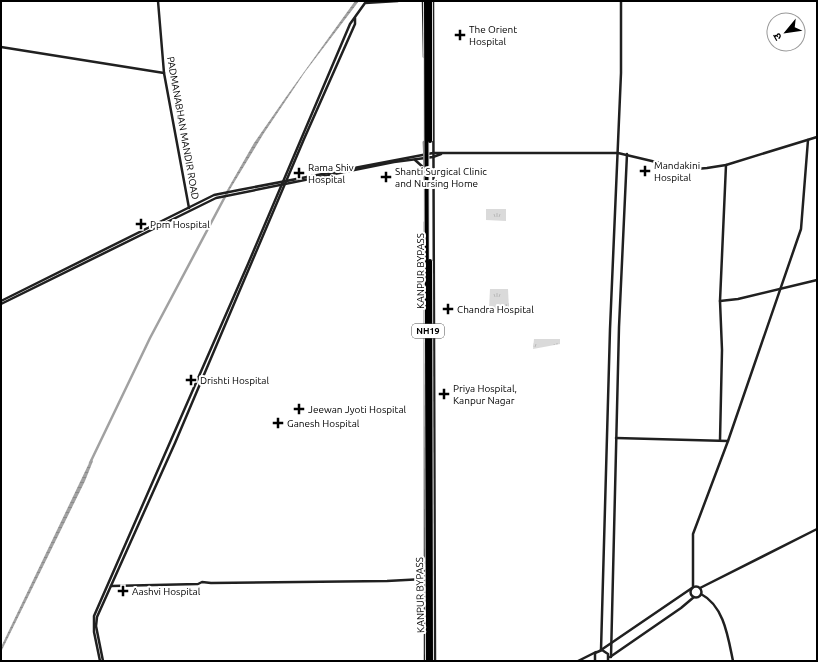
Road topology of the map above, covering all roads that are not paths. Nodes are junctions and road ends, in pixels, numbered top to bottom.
1 (158, 1) edge
2 (398, 1) edge
3 (423, 1) edge
4 (426, 1) edge
5 (430, 1) edge
6 (433, 1) edge
7 (621, 1) edge
8 (366, 2) edge
9 (355, 18) junction
10 (1, 47) edge
11 (164, 73) junction
12 (817, 137) edge
13 (808, 140) junction
14 (424, 149) junction
15 (433, 153) junction
16 (618, 153) junction
17 (441, 154) junction
18 (627, 154) junction
19 (417, 156) junction
20 (424, 157) junction
21 (433, 157) junction
22 (415, 160) junction
23 (726, 165) junction
24 (424, 168) junction
25 (284, 182) junction
26 (189, 209) junction
27 (817, 280) edge
28 (780, 292) junction
29 (1, 301) edge
30 (720, 302) junction
31 (1, 304) edge
32 (616, 438) junction
33 (720, 440) junction
34 (728, 441) junction
35 (817, 529) edge
36 (424, 579) junction
37 (434, 579) junction
38 (111, 586) junction
39 (692, 587) junction
40 (700, 588) junction
41 (701, 594) junction
42 (694, 597) junction
43 (611, 643) junction
44 (601, 650) junction
45 (597, 651) junction
46 (609, 658) edge
47 (102, 661) edge
48 (425, 661) edge
49 (430, 661) edge
50 (435, 661) edge
51 (578, 661) edge
52 (595, 661) edge
53 (733, 661) edge

1 - 11 street, PADMANABHAN MANDIR ROAD
2 - 8 street
3 - 14 street
4 - 49 highway, KANPUR BYPASS / NH19, bridge
5 - 49 highway, KANPUR BYPASS / NH19, bridge
6 - 15 street
7 - 16 street
8 - 9 street
9 - 25 street
9 - 25 street
10 - 11 street
11 - 26 street, PADMANABHAN MANDIR ROAD
12 - 13 street
13 - 23 street
13 - 28 street
14 - 19 street
14 - 20 street
15 - 17 street
15 - 20 street
15 - 21 street
16 - 17 street
16 - 18 street
16 - 44 street
17 - 21 street
18 - 23 street
18 - 32 street
19 - 20 street
19 - 25 street
20 - 21 street
20 - 22 street
20 - 24 street
21 - 37 street
22 - 24 street
22 - 25 street
23 - 30 street
24 - 36 street
25 - 26 street
25 - 38 street
25 - 47 street
26 - 29 street
26 - 31 street
27 - 28 street
28 - 30 street
28 - 34 street
30 - 33 street
32 - 33 street
32 - 43 street
33 - 34 street
34 - 39 street
35 - 40 street
36 - 37 street
36 - 38 street
36 - 48 street
37 - 50 street
38 - 47 street
39 - 40 street
39 - 42 street
39 - 43 street
40 - 41 street
41 - 42 street
41 - 53 street
42 - 46 street
43 - 44 street
43 - 46 street
44 - 45 street
44 - 46 street
45 - 51 street
45 - 52 street

